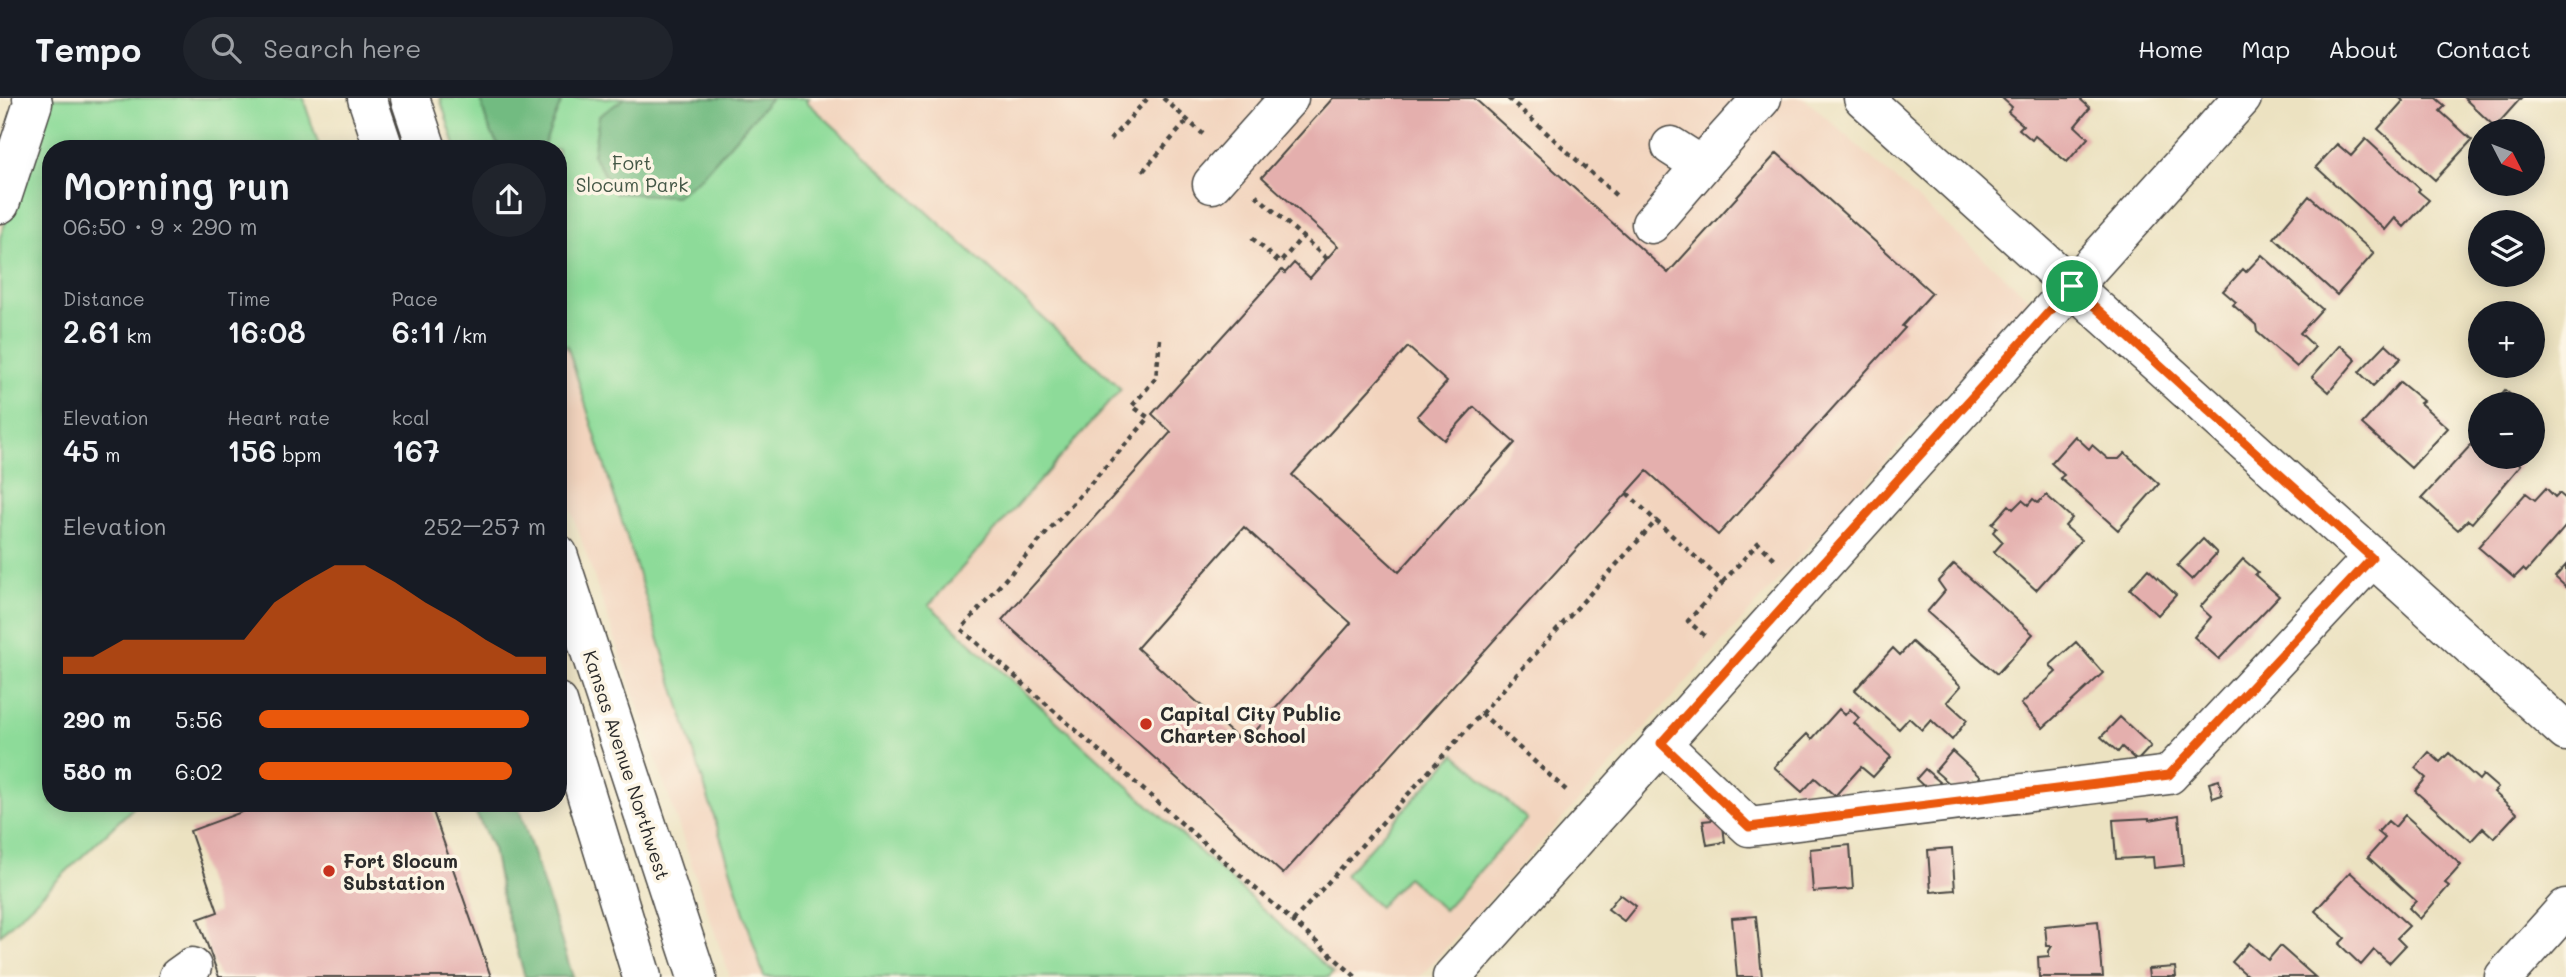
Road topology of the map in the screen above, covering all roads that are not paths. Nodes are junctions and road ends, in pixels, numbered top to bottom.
1 (32, 98) edge
2 (367, 98) edge
3 (410, 98) edge
4 (1289, 98) edge
5 (1762, 98) edge
6 (2242, 98) edge
7 (1876, 102) edge
8 (381, 140) edge
9 (423, 140) edge
10 (1671, 146) dead end
11 (1707, 159) junction
12 (1212, 184) dead end
13 (0, 204) edge
14 (1638, 214) road end
15 (2072, 286) junction
16 (2372, 558) junction
17 (567, 581) edge
18 (567, 731) edge
19 (2566, 732) edge
20 (1661, 743) junction
21 (2566, 908) edge
22 (642, 977) edge
23 (697, 977) edge
24 (1452, 977) edge
25 (2504, 977) edge

1 - 13 street
2 - 8 street
3 - 9 street
4 - 12 street
5 - 11 street
6 - 15 street
7 - 15 street
10 - 11 street
11 - 14 street
15 - 16 street
15 - 20 street
16 - 19 street
16 - 20 street
17 - 23 street, Kansas Avenue Northwest
18 - 22 street
20 - 24 street
21 - 25 street

